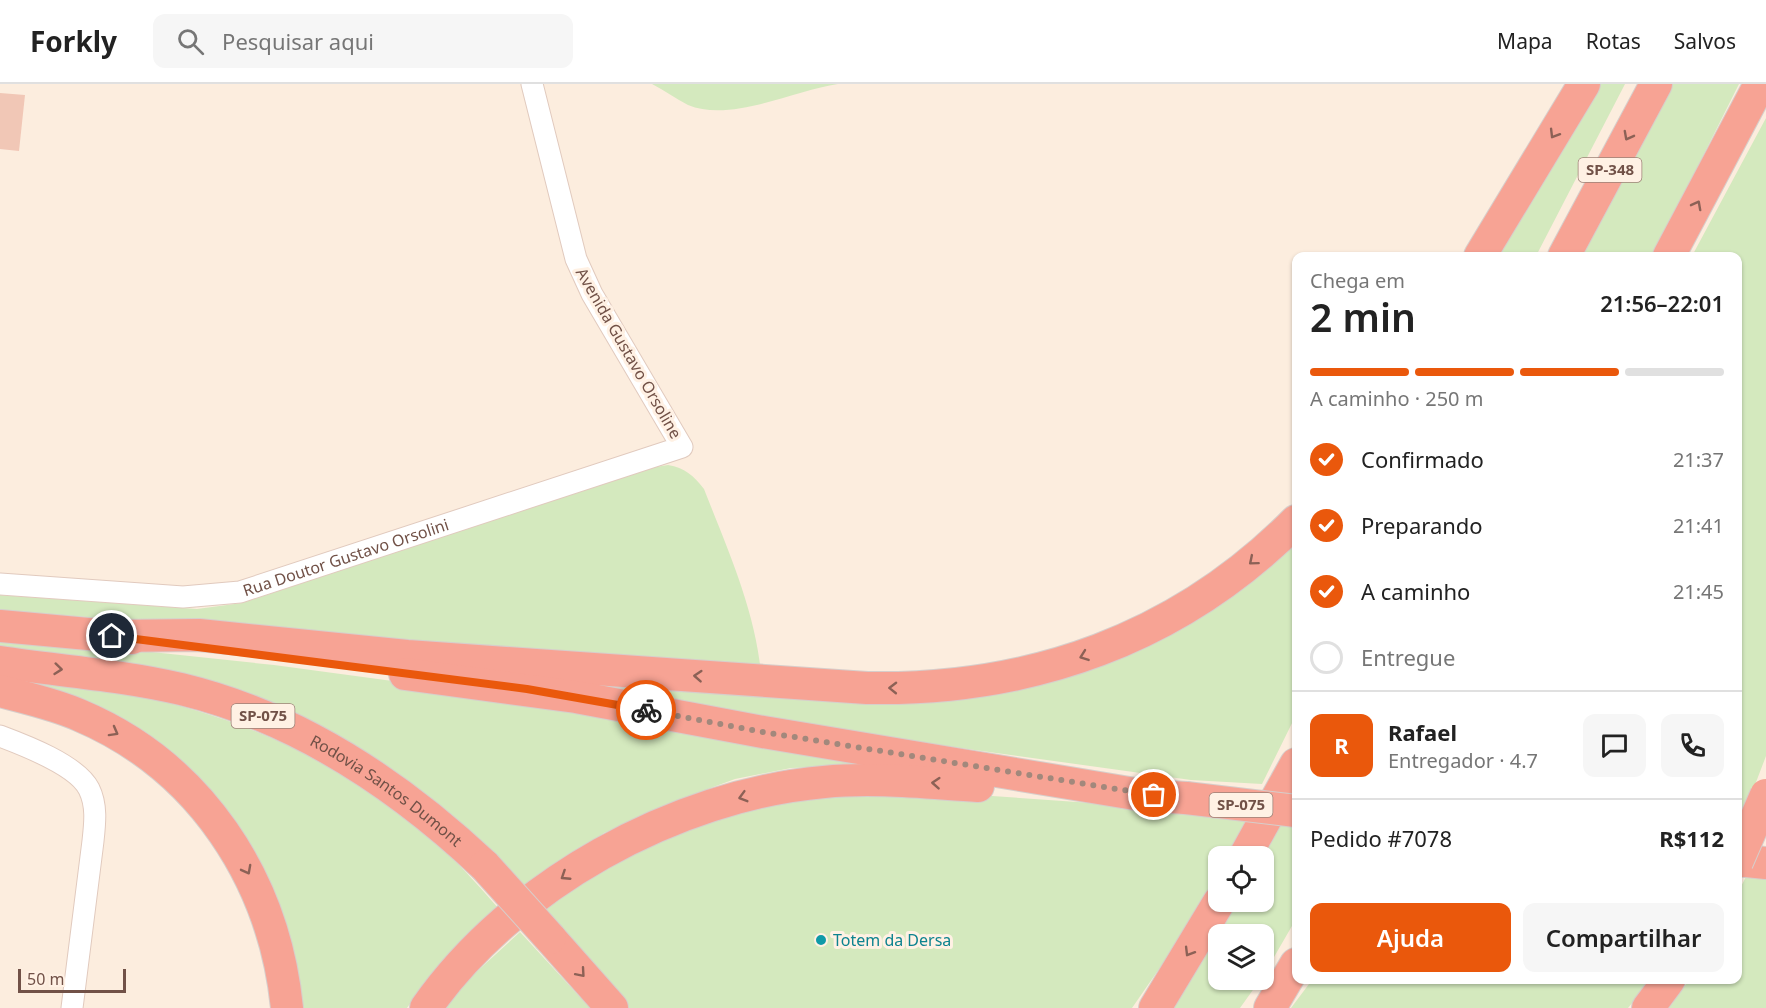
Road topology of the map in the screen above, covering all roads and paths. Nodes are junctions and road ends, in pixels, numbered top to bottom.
1 (532, 84) edge
2 (1584, 84) edge
3 (1656, 84) edge
4 (1760, 84) edge
5 (1482, 252) edge
6 (1566, 252) edge
7 (1671, 252) edge
8 (682, 447) joint
9 (1292, 524) edge
10 (0, 584) edge
11 (0, 626) edge
12 (112, 636) junction
13 (0, 662) edge
14 (0, 692) edge
15 (0, 736) edge
16 (1292, 771) edge
17 (1141, 795) junction
18 (1766, 795) edge
19 (1292, 811) edge
20 (1251, 846) edge
21 (1742, 850) edge
22 (1742, 861) edge
23 (1766, 863) edge
24 (1213, 912) edge
25 (1292, 971) edge
26 (1667, 984) edge
27 (72, 1008) edge
28 (287, 1008) edge
29 (426, 1008) edge
30 (612, 1008) edge
31 (1155, 1008) edge
32 (1270, 1008) edge
33 (1648, 1008) edge

1 - 8 street, Avenida Gustavo Orsoline
2 -> 5 highway
3 -> 6 highway, SP-348
7 -> 4 highway
8 - 10 street, Rua Doutor Gustavo Orsolini
9 -> 12 highway
11 - 12 highway, SP-075
12 - 17 highway, SP-075
13 -> 30 highway, Rodovia Santos Dumont / SP-075, bridge
14 -> 28 highway
15 - 27 street
16 - 20 highway
17 - 19 highway, SP-075, bridge
17 -> 29 highway
18 - 21 highway, bridge
22 - 23 highway
24 -> 31 highway
25 - 32 highway
26 - 33 highway

